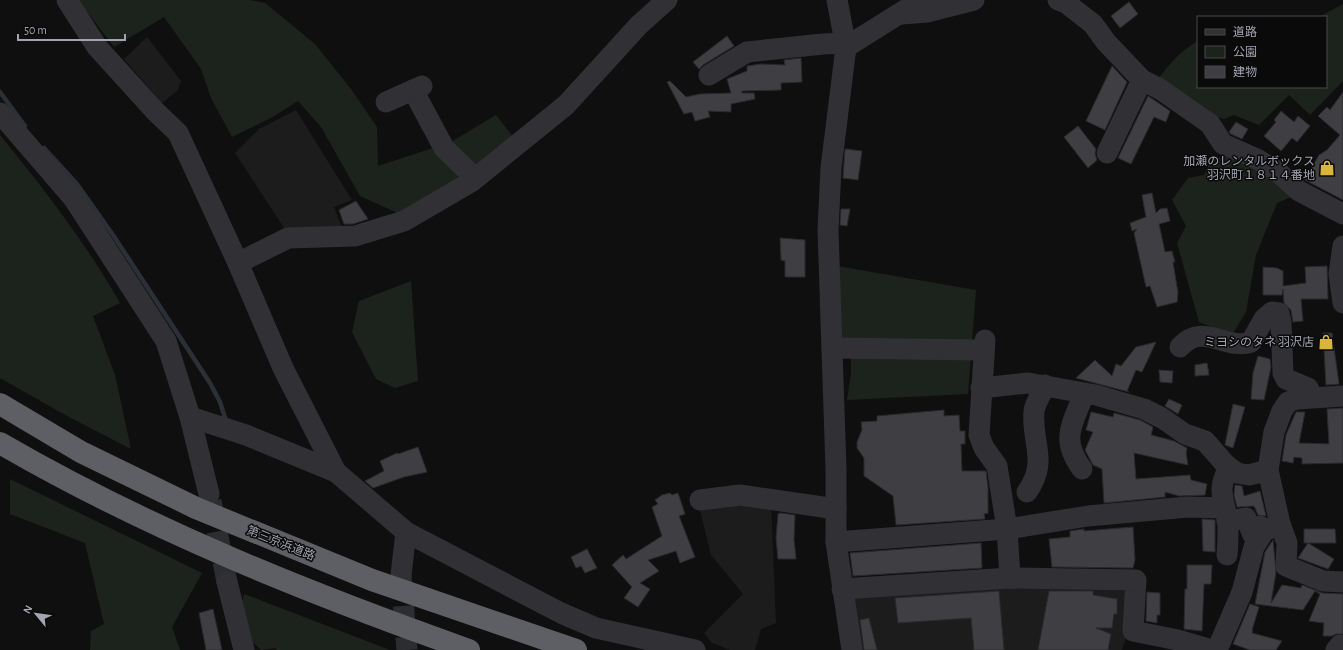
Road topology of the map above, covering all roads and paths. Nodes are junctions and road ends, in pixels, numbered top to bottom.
1 (67, 0) edge
2 (667, 0) edge
3 (837, 0) edge
4 (921, 0) edge
5 (974, 0) edge
6 (1058, 0) edge
7 (900, 14) junction
8 (845, 45) junction
9 (709, 75) dead end
10 (1142, 80) junction
11 (386, 102) dead end
12 (0, 113) edge
13 (1107, 153) dead end
14 (475, 178) junction
15 (1343, 214) edge
16 (1343, 246) edge
17 (238, 263) junction
18 (1343, 304) edge
19 (1180, 346) dead end
20 (832, 348) junction
21 (1045, 385) junction
22 (981, 388) junction
23 (1084, 394) junction
24 (1343, 396) edge
25 (1313, 397) junction
26 (0, 404) edge
27 (190, 417) junction
28 (0, 443) edge
29 (1229, 468) junction
30 (1082, 469) dead end
31 (1268, 470) junction
32 (336, 472) junction
33 (1027, 492) dead end
34 (209, 494) tunnel mouth
35 (700, 500) dead end
36 (836, 509) junction
37 (1225, 515) junction
38 (1274, 527) junction
39 (1007, 529) junction
40 (406, 532) junction
41 (836, 542) junction
42 (1228, 555) dead end
43 (401, 575) tunnel mouth
44 (1010, 578) junction
45 (227, 582) tunnel mouth
46 (1343, 582) edge
47 (842, 589) junction
48 (1343, 647) edge
49 (244, 650) edge
50 (469, 650) edge
51 (576, 650) edge
52 (695, 650) edge
53 (852, 650) edge
54 (1212, 650) edge
55 (1217, 650) edge
56 (1336, 650) edge

1 - 17 street
2 - 14 street
3 - 8 street
4 - 7 street
5 - 7 street
6 - 10 street
7 - 8 street
8 - 9 street
8 - 20 street
10 - 13 street
10 - 15 street
11 - 14 street
12 - 27 street
14 - 17 street
16 - 18 street
17 - 32 street
19 - 25 street
20 - 22 street
20 - 36 street
21 - 22 street
21 - 23 street
21 - 33 street
22 - 39 street
23 - 29 street
23 - 30 street
24 - 25 street
25 - 31 street
26 - 51 highway, 第三京浜道路
27 - 32 street
27 - 34 street
28 - 50 highway
29 - 31 street
29 - 37 street
31 - 38 street
32 - 40 street
35 - 36 street
36 - 41 street
37 - 38 street
37 - 39 street
37 - 42 street
38 - 46 street
38 - 55 street
39 - 41 street
39 - 44 street
40 - 43 street
40 - 52 street
41 - 47 street
44 - 47 street
44 - 54 street
45 - 49 street
47 - 53 street
48 - 56 street

